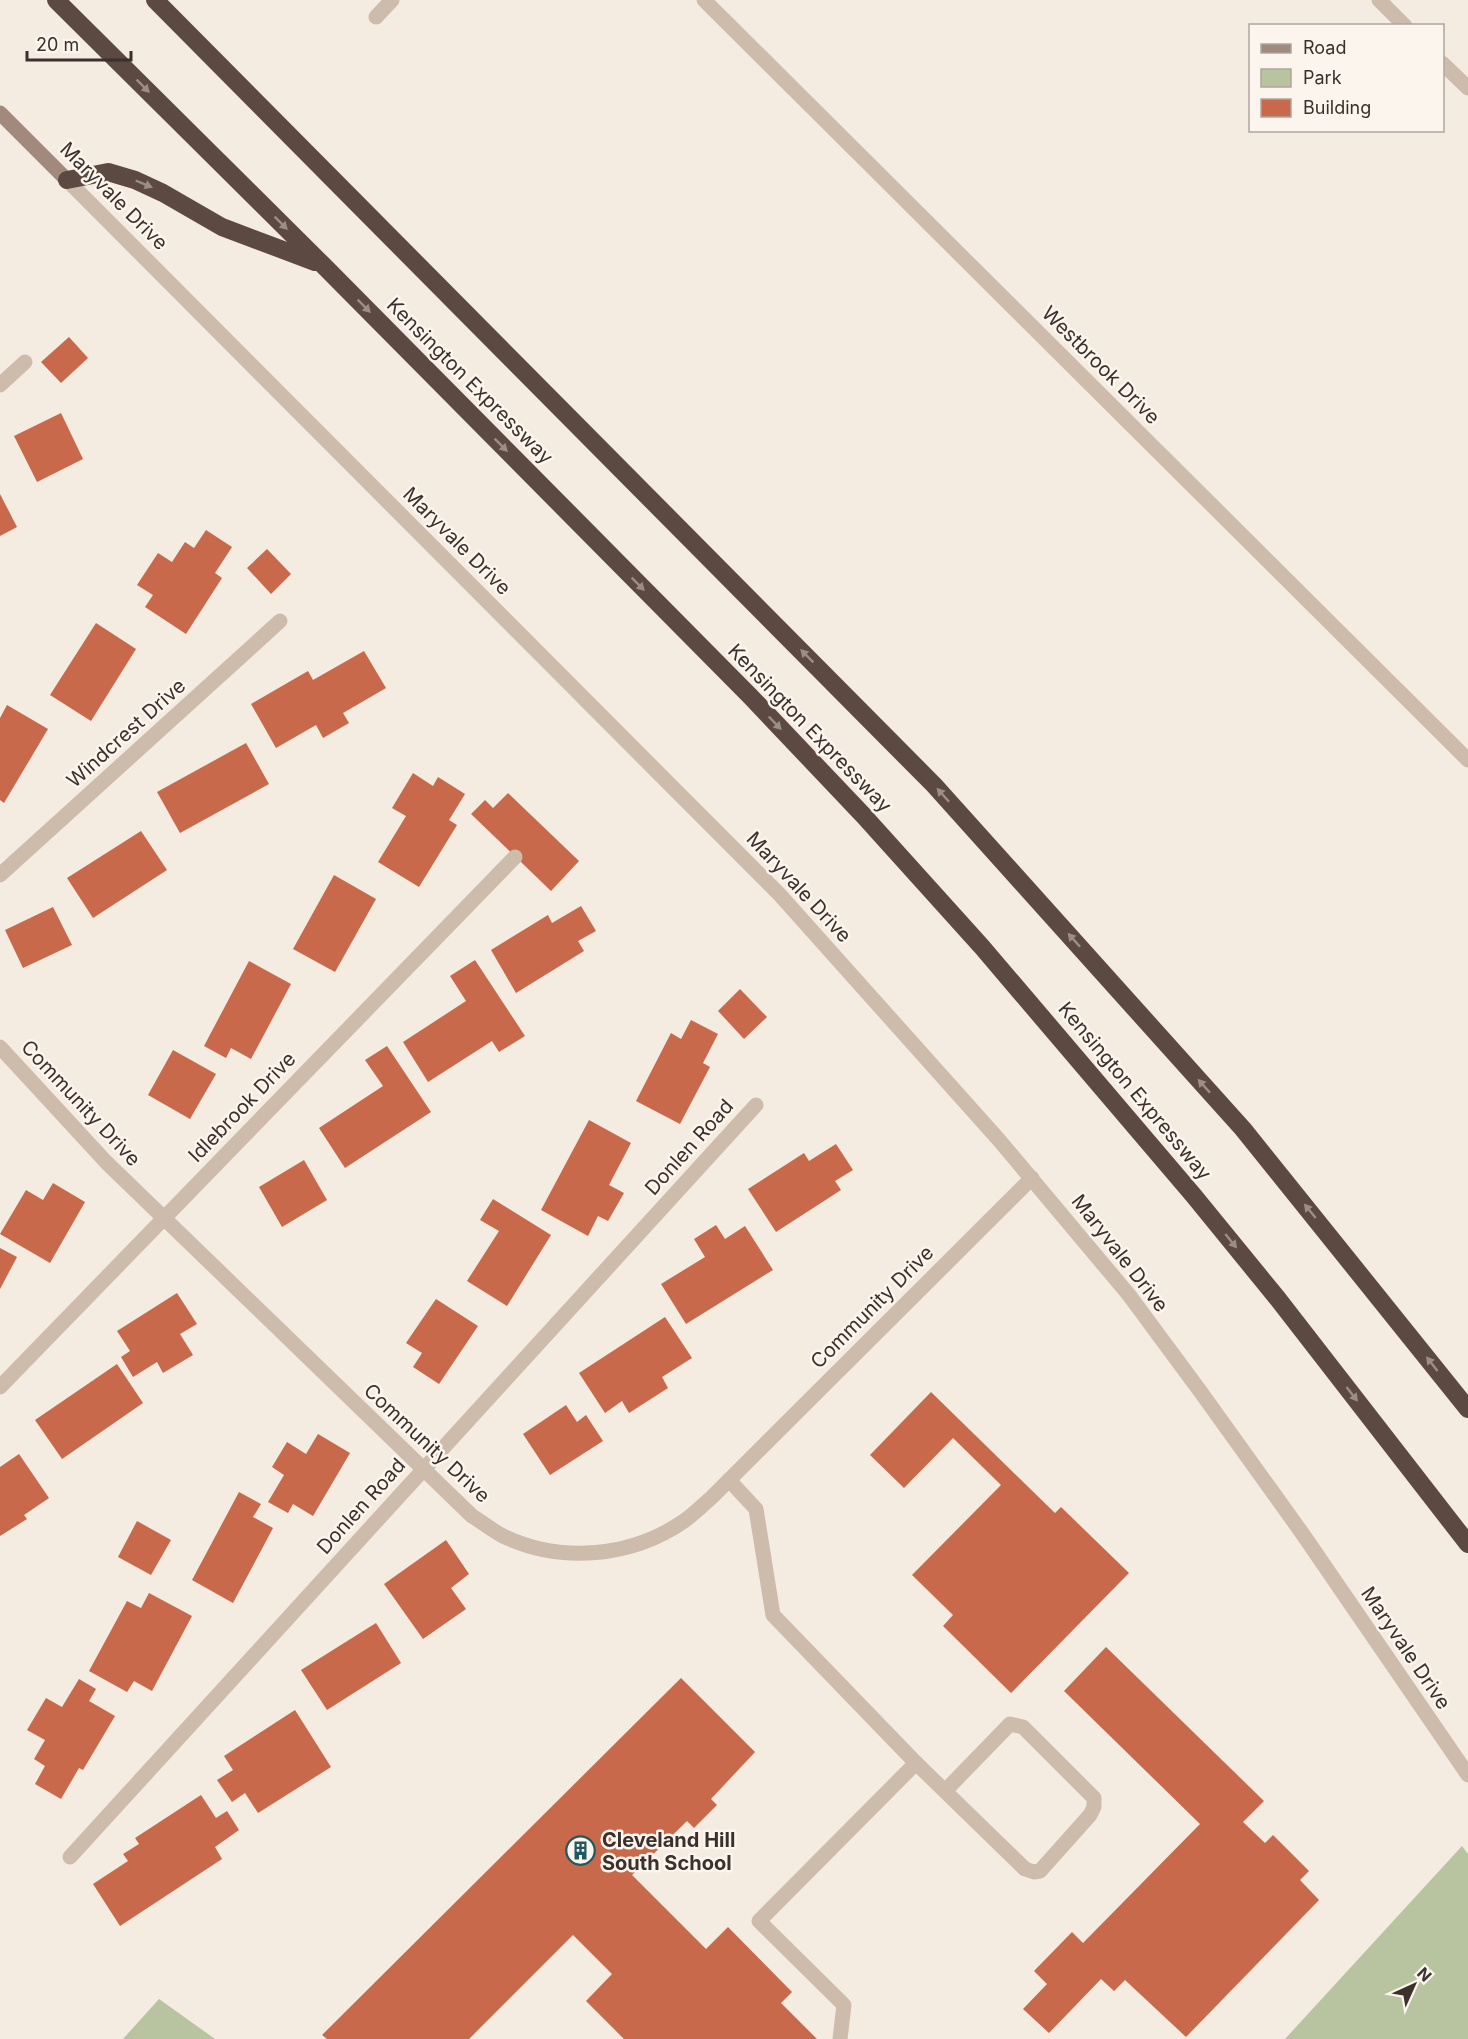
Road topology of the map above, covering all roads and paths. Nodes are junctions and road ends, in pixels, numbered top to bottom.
1 (57, 0) edge
2 (155, 0) edge
3 (392, 0) edge
4 (704, 0) edge
5 (1379, 0) edge
6 (376, 17) dead end
7 (1403, 24) edge
8 (1444, 64) edge
9 (1468, 88) edge
10 (0, 113) edge
11 (68, 180) junction
12 (323, 265) junction
13 (25, 362) dead end
14 (0, 385) edge
15 (280, 621) dead end
16 (1468, 760) edge
17 (515, 857) dead end
18 (0, 875) edge
19 (0, 1047) edge
20 (756, 1105) dead end
21 (1032, 1178) junction
22 (164, 1218) junction
23 (0, 1387) edge
24 (1468, 1409) edge
25 (423, 1469) junction
26 (729, 1480) junction
27 (1468, 1544) edge
28 (916, 1763) junction
29 (1468, 1775) edge
30 (945, 1791) junction
31 (70, 1857) dead end
32 (840, 2039) edge

1 -> 12 highway, Kensington Expressway
24 -> 2 highway
3 - 6 street
4 - 16 street, Westbrook Drive
5 - 7 street
8 - 9 street
10 - 11 street, Maryvale Drive
11 -> 12 highway
11 - 21 street, Maryvale Drive
12 -> 27 highway, Kensington Expressway
13 - 14 street
15 - 18 street, Windcrest Drive
17 - 22 street, Idlebrook Drive
19 - 22 street, Community Drive
20 - 25 street, Donlen Road
21 - 26 street, Community Drive
21 - 29 street, Maryvale Drive
22 - 23 street, Idlebrook Drive
22 - 25 street, Community Drive
25 - 26 street, Community Drive
25 - 31 street, Donlen Road
26 - 28 street
28 - 30 street
28 - 32 street
30 - 30 street

